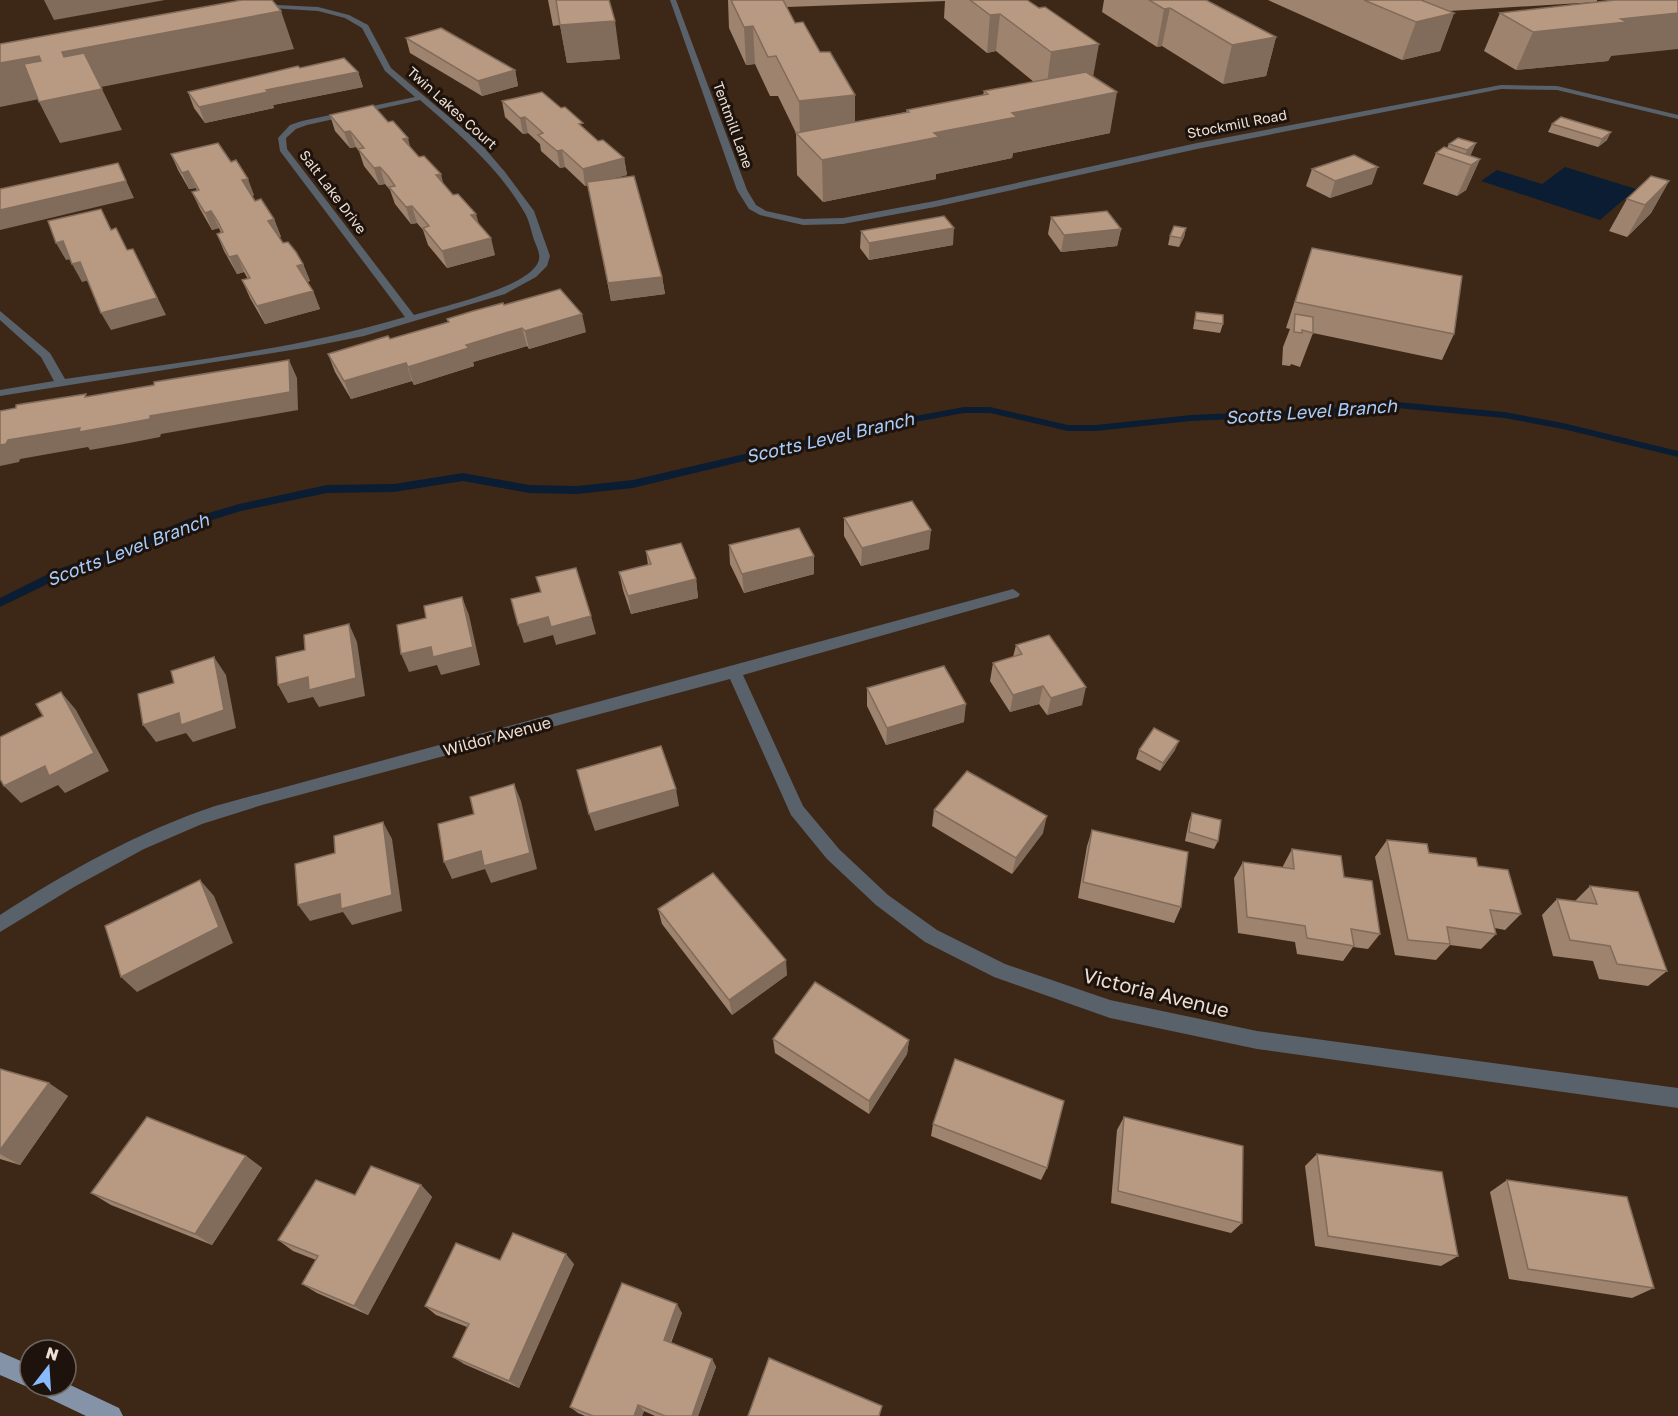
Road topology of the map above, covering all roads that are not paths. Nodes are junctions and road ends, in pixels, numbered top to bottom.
1 (673, 0) edge
2 (242, 8) edge
3 (420, 98) junction
4 (1678, 117) edge
5 (802, 222) joint
6 (0, 314) edge
7 (412, 319) junction
8 (61, 383) junction
9 (0, 393) edge
10 (1013, 594) dead end
11 (734, 672) junction
12 (0, 924) edge
13 (1678, 1098) edge
14 (0, 1363) edge
15 (18, 1371) edge
16 (73, 1398) edge
17 (111, 1416) edge

1 - 5 street, Tentmill Lane
2 - 3 street, Twin Lakes Court
3 - 7 street, Twin Lakes Court
3 - 7 street, Salt Lake Drive
4 - 5 street, Stockmill Road
6 - 8 street
7 - 8 street, Twin Lakes Court
8 - 9 street, Twin Lakes Court
10 - 11 street, Wildor Avenue
11 - 12 street, Wildor Avenue
11 - 13 street, Victoria Avenue
14 - 15 main road
16 - 17 main road

